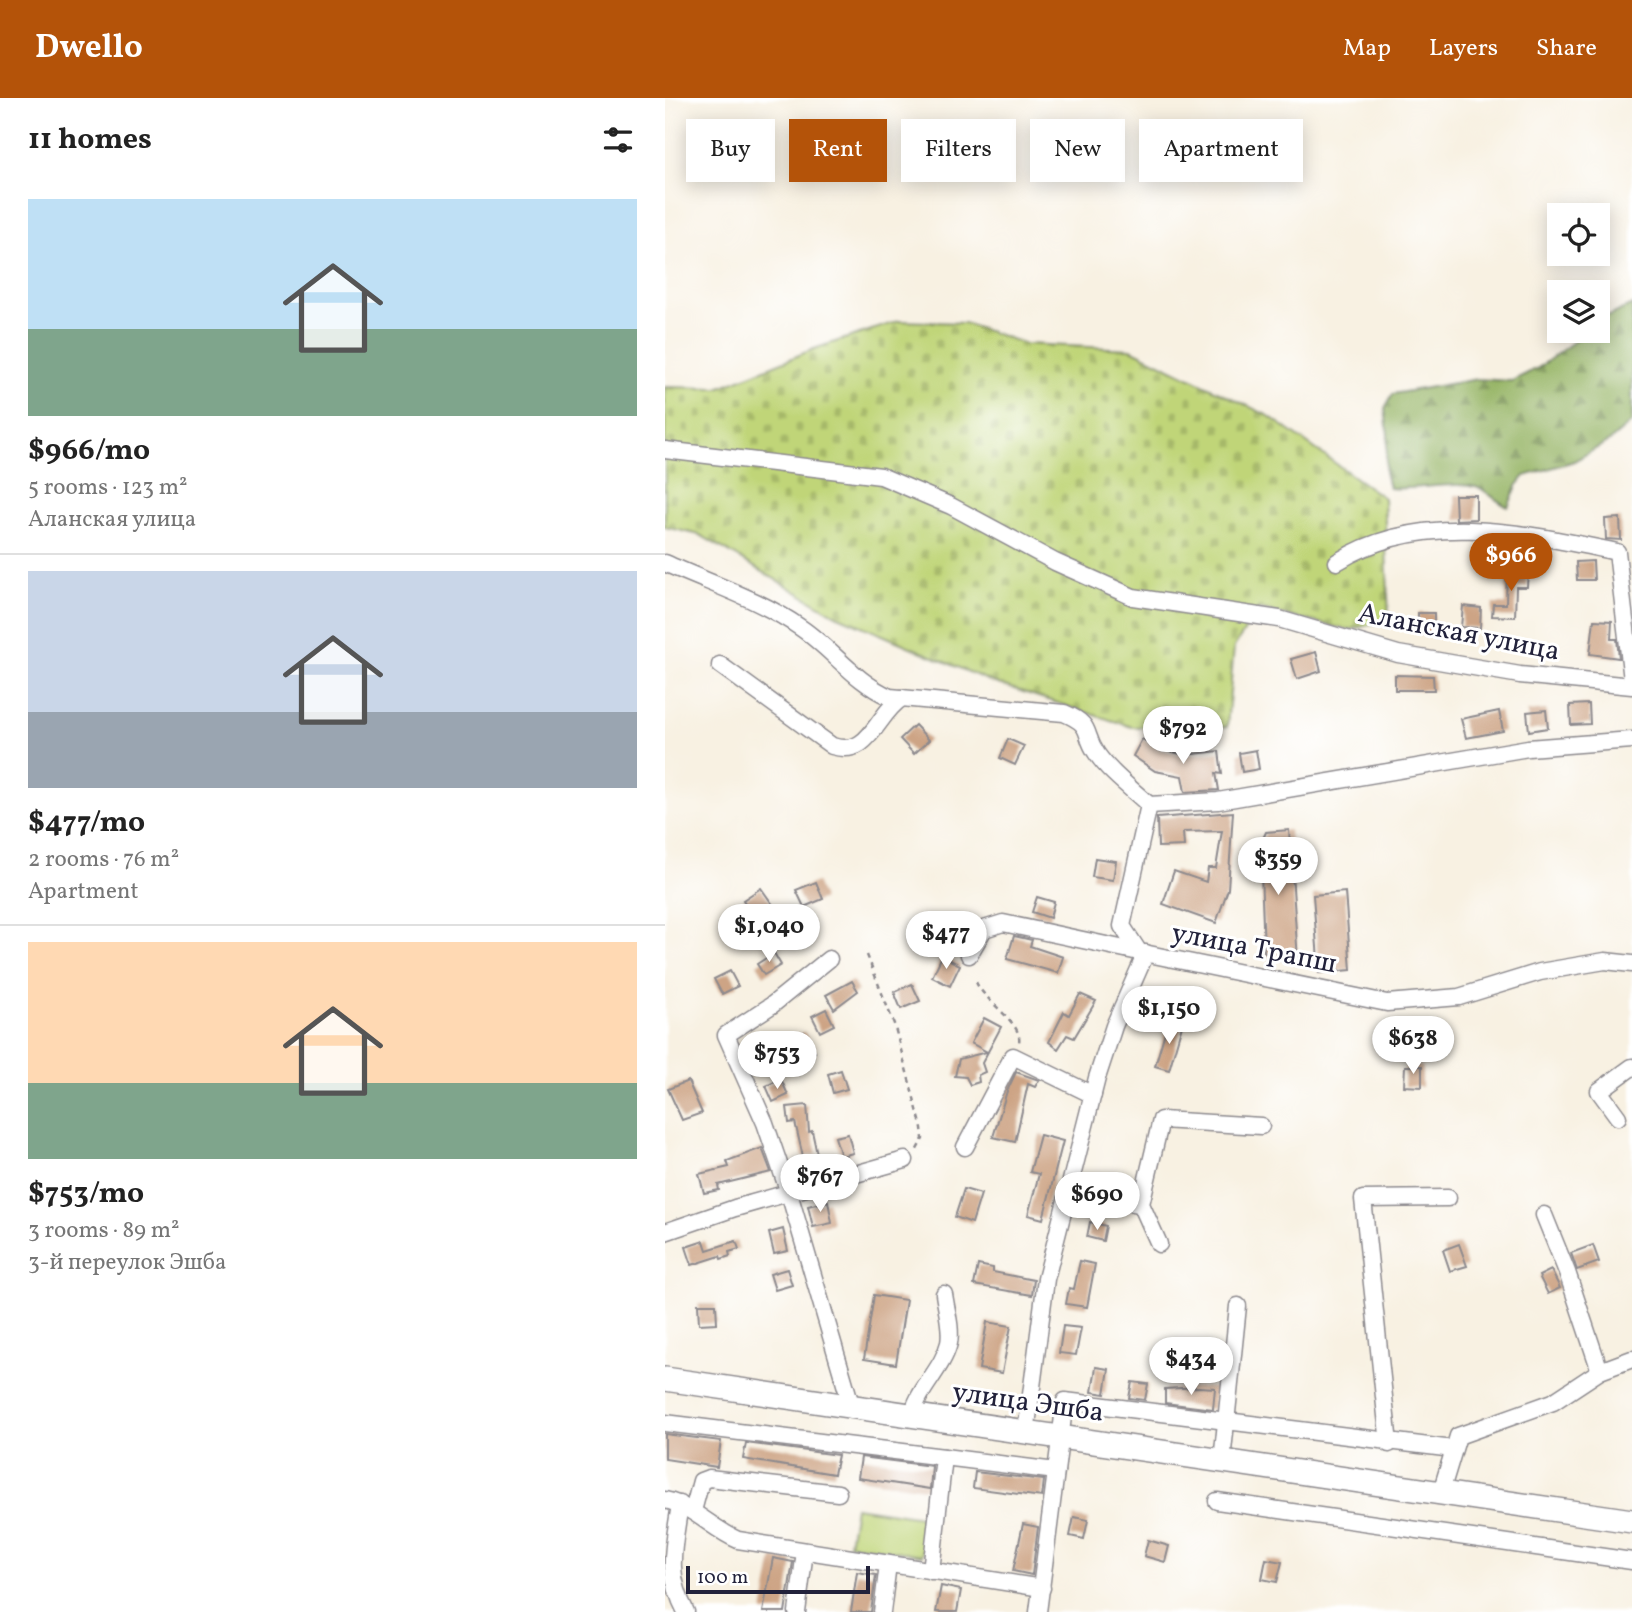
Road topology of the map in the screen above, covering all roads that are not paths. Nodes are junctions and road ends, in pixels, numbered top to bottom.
1 (665, 450) edge
2 (1337, 562) dead end
3 (665, 563) edge
4 (720, 665) dead end
5 (1632, 680) edge
6 (1632, 686) edge
7 (902, 698) junction
8 (1632, 740) edge
9 (1149, 805) junction
10 (1143, 953) junction
11 (969, 955) dead end
12 (829, 959) dead end
13 (1632, 964) edge
14 (1632, 1067) edge
15 (1093, 1095) junction
16 (1618, 1117) dead end
17 (1261, 1126) dead end
18 (965, 1147) dead end
19 (905, 1160) road end
20 (789, 1193) junction
21 (1068, 1195) junction
22 (1448, 1198) dead end
23 (1141, 1204) junction
24 (1543, 1214) dead end
25 (665, 1232) edge
26 (1159, 1244) dead end
27 (944, 1294) dead end
28 (1238, 1306) dead end
29 (1632, 1359) edge
30 (1599, 1371) junction
31 (665, 1379) edge
32 (852, 1408) junction
33 (912, 1417) junction
34 (1226, 1422) junction
35 (665, 1423) edge
36 (1026, 1433) junction
37 (1060, 1437) junction
38 (1389, 1444) junction
39 (1453, 1449) junction
40 (944, 1457) junction
41 (1222, 1461) junction
42 (1056, 1471) junction
43 (1441, 1492) junction
44 (838, 1493) dead end
45 (1217, 1500) dead end
46 (679, 1505) edge
47 (1632, 1521) edge
48 (805, 1551) junction
49 (1632, 1561) edge
50 (888, 1564) junction
51 (931, 1571) junction
52 (1042, 1588) junction
53 (671, 1599) edge
54 (686, 1612) edge
55 (797, 1612) edge
56 (881, 1612) edge
57 (1038, 1612) edge

1 - 6 street, Аланская улица
2 - 5 street
3 - 7 street
4 - 7 street
7 - 9 street
8 - 9 street
9 - 10 street
10 - 11 street
10 - 13 street, улица Трапш
10 - 15 street, улица Трапш
12 - 20 street
14 - 16 street
15 - 18 street
15 - 21 street, улица Трапш
17 - 23 street
19 - 20 street
20 - 25 street
20 - 32 street
21 - 23 street
21 - 36 street, улица Трапш
22 - 38 street
23 - 26 street
24 - 30 street
27 - 33 street
28 - 34 street
29 - 30 street
30 - 39 street
31 - 32 highway, улица Эшба
32 - 33 highway, улица Эшба
33 - 36 highway, улица Эшба
34 - 37 street
34 - 38 street
34 - 41 street
35 - 40 street
36 - 37 highway, улица Эшба
37 - 41 highway, улица Эшба
37 - 42 street
38 - 39 street
39 - 43 street
40 - 42 street
40 - 51 street
41 - 43 highway, улица Эшба
42 - 52 street
43 - 47 highway, улица Эшба
44 - 46 street
45 - 49 street
46 - 48 street
46 - 53 street
48 - 50 street
48 - 55 street
50 - 51 street
50 - 56 street
51 - 52 street
52 - 57 street
53 - 54 street

